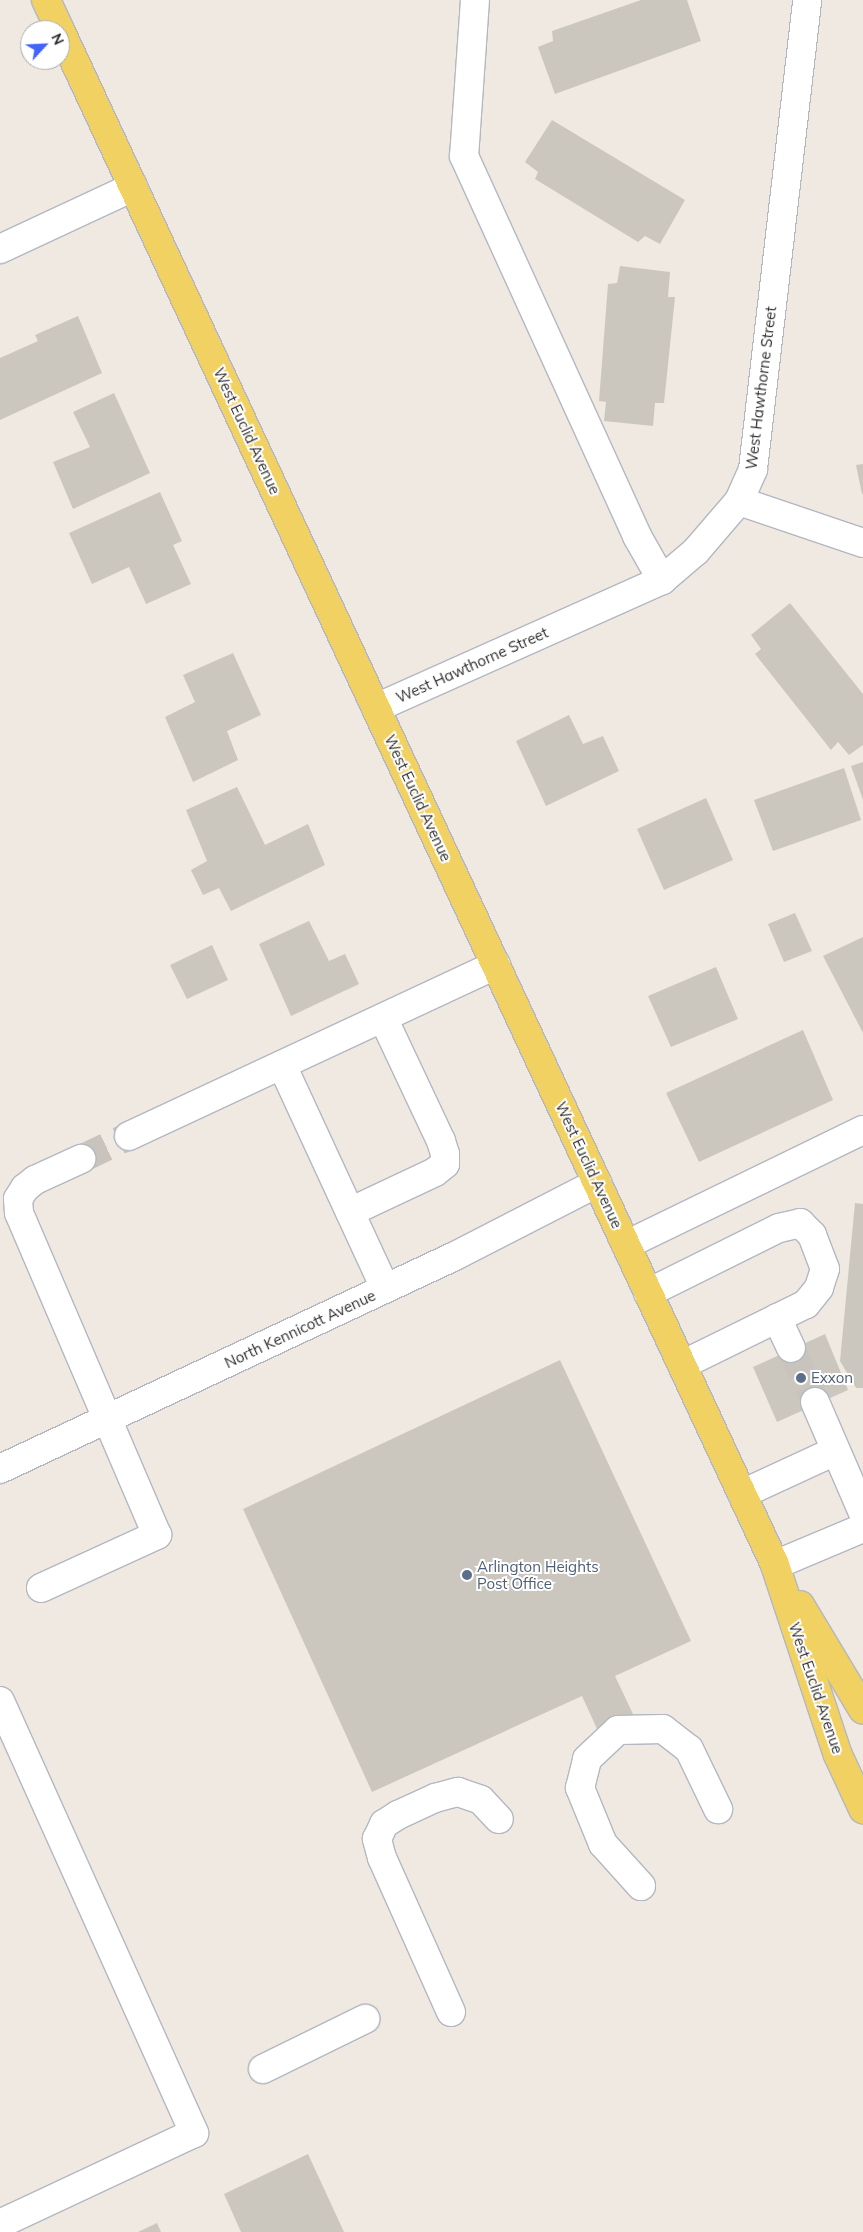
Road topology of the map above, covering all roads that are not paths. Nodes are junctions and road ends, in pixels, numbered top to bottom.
1 (46, 0) edge
2 (475, 0) edge
3 (807, 0) edge
4 (55, 20) edge
5 (70, 52) edge
6 (133, 187) junction
7 (0, 249) edge
8 (739, 501) junction
9 (863, 543) edge
10 (662, 580) junction
11 (376, 708) junction
12 (496, 965) junction
13 (383, 1018) junction
14 (282, 1065) junction
15 (863, 1130) edge
16 (129, 1136) tunnel mouth
17 (81, 1159) tunnel mouth
18 (597, 1183) junction
19 (350, 1212) junction
20 (626, 1246) junction
21 (385, 1288) junction
22 (648, 1293) junction
23 (777, 1318) junction
24 (791, 1348) tunnel mouth
25 (682, 1365) junction
26 (815, 1402) tunnel mouth
27 (107, 1420) junction
28 (835, 1451) junction
29 (0, 1469) edge
30 (742, 1494) junction
31 (863, 1513) edge
32 (852, 1533) edge
33 (775, 1565) junction
34 (41, 1588) dead end
35 (0, 1701) edge
36 (863, 1710) edge
37 (718, 1809) dead end
38 (863, 1809) edge
39 (498, 1819) dead end
40 (641, 1886) dead end
41 (451, 2012) dead end
42 (365, 2019) dead end
43 (263, 2069) dead end
44 (0, 2224) edge

1 - 4 main road, West Euclid Avenue
2 - 10 street
3 - 8 street, West Hawthorne Street
5 - 6 main road, West Euclid Avenue
6 - 7 street
6 - 11 main road, West Euclid Avenue
8 - 9 street
8 - 10 street, West Hawthorne Street
10 - 11 street, West Hawthorne Street
11 - 12 main road, West Euclid Avenue
12 - 13 street
12 - 18 main road, West Euclid Avenue
13 - 14 street
13 - 19 street
14 - 16 street
14 - 19 street
15 - 20 street
17 - 27 street
18 - 20 main road, West Euclid Avenue
18 - 21 street, North Kennicott Avenue
19 - 21 street
20 - 22 main road, West Euclid Avenue
21 - 27 street, North Kennicott Avenue
22 - 23 street
22 - 25 main road, West Euclid Avenue
23 - 24 street
23 - 25 street
25 - 30 main road, West Euclid Avenue
26 - 28 street
27 - 29 street, North Kennicott Avenue
27 - 34 street
28 - 30 street
28 - 31 street
30 - 33 main road, West Euclid Avenue
32 - 33 street
33 - 36 main road, West Euclid Avenue
33 - 38 main road, West Euclid Avenue
35 - 44 street
37 - 40 street
39 - 41 street
42 - 43 street

